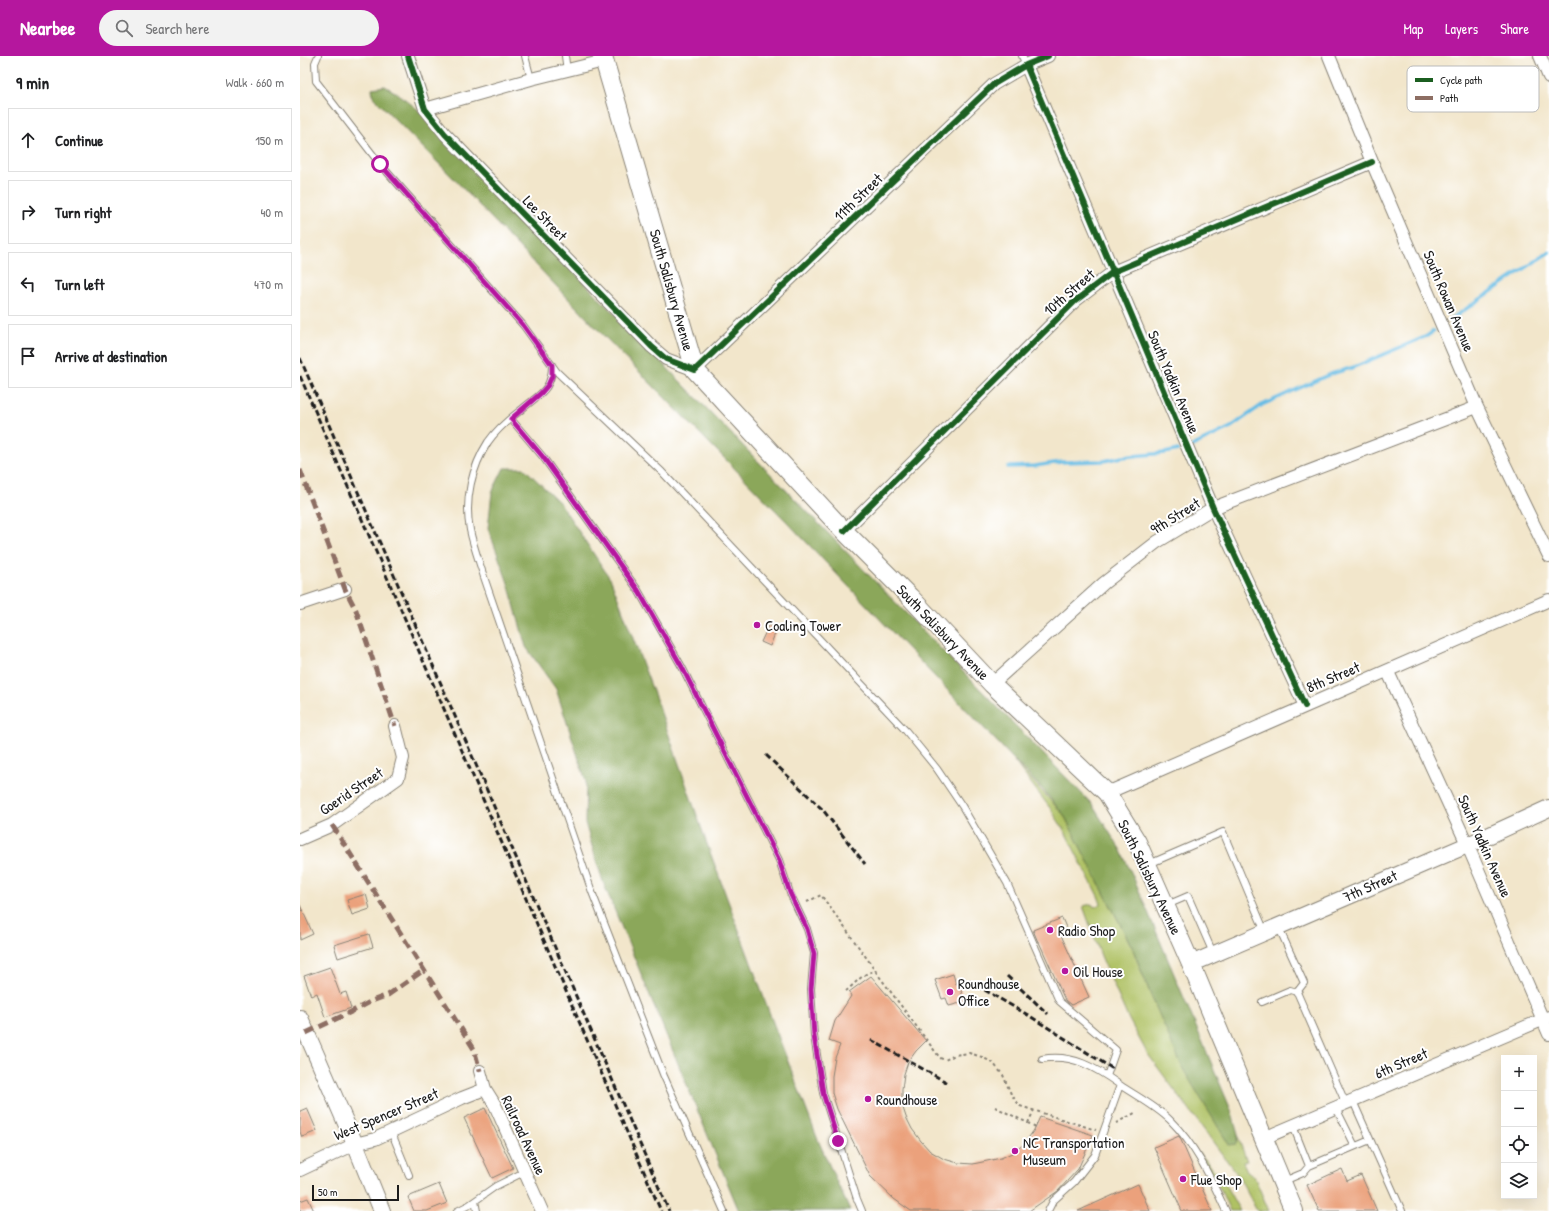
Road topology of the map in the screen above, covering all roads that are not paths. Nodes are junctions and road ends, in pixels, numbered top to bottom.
1 (318, 56) edge
2 (408, 56) edge
3 (525, 56) edge
4 (565, 56) edge
5 (1048, 56) edge
6 (1329, 56) edge
7 (1540, 56) edge
8 (604, 58) edge
9 (1024, 61) edge
10 (567, 71) junction
11 (1549, 77) edge
12 (531, 79) junction
13 (425, 109) junction
14 (1372, 162) junction
15 (1113, 272) junction
16 (552, 365) junction
17 (695, 370) junction
18 (1477, 407) junction
19 (511, 419) junction
20 (1213, 508) junction
21 (844, 531) junction
22 (1549, 556) edge
23 (345, 589) dead end
24 (1549, 600) edge
25 (300, 604) edge
26 (1388, 672) junction
27 (992, 684) junction
28 (1305, 706) junction
29 (395, 726) dead end
30 (1107, 793) junction
31 (1549, 808) edge
32 (300, 839) edge
33 (1467, 844) junction
34 (1147, 865) junction
35 (1165, 906) junction
36 (1272, 929) junction
37 (1214, 954) junction
38 (1192, 964) junction
39 (1297, 992) junction
40 (1262, 1002) dead end
41 (300, 1018) edge
42 (1546, 1019) edge
43 (1549, 1034) edge
44 (1042, 1060) dead end
45 (480, 1071) dead end
46 (1107, 1076) junction
47 (1120, 1085) junction
48 (485, 1089) junction
49 (1345, 1104) junction
50 (1293, 1126) junction
51 (391, 1131) junction
52 (1264, 1138) junction
53 (1370, 1140) junction
54 (355, 1144) junction
55 (1355, 1146) junction
56 (1309, 1166) junction
57 (300, 1170) edge
58 (524, 1172) junction
59 (409, 1175) dead end
60 (1282, 1181) junction
61 (475, 1201) junction
62 (1049, 1210) edge
63 (382, 1211) edge
64 (457, 1211) edge
65 (477, 1211) edge
66 (542, 1211) edge
67 (724, 1211) edge
68 (862, 1211) edge
69 (1226, 1211) edge
70 (1294, 1211) edge
71 (1402, 1211) edge

1 - 16 lane
2 - 13 street, Lee Street
3 - 12 lane
4 - 10 lane
5 - 9 street, 11th Street
6 - 14 street, South Rowan Avenue
7 - 11 street
8 - 10 street
8 - 17 main road, South Salisbury Avenue
9 - 15 street, South Yadkin Avenue
9 - 17 street, 11th Street
10 - 12 street
12 - 13 street
13 - 17 street, Lee Street
14 - 15 street, 10th Street
14 - 18 street, South Rowan Avenue
15 - 20 street, South Yadkin Avenue
15 - 21 street, 10th Street
16 - 19 lane
16 - 46 lane
17 - 21 main road, South Salisbury Avenue
18 - 20 street, 9th Street
18 - 22 street, South Rowan Avenue
19 - 67 lane
19 - 68 lane
20 - 27 street, 9th Street
20 - 28 street, South Yadkin Avenue
21 - 27 main road, South Salisbury Avenue
23 - 25 street
24 - 26 street, 8th Street
26 - 28 street, 8th Street
26 - 33 street, South Yadkin Avenue
27 - 30 main road, South Salisbury Avenue
28 - 30 street, 8th Street
29 - 32 street, Goerid Street
30 - 34 main road, South Salisbury Avenue
31 - 33 street, 7th Street
33 - 36 street, 7th Street
33 - 42 street, South Yadkin Avenue
34 - 35 main road, South Salisbury Avenue
34 - 36 lane
35 - 37 lane
35 - 38 main road, South Salisbury Avenue
36 - 37 street, 7th Street
36 - 39 lane
37 - 38 street, 7th Street
38 - 52 main road, South Salisbury Avenue
39 - 40 lane
39 - 49 lane
41 - 54 street
42 - 43 street, South Yadkin Avenue
42 - 49 street, 6th Street
44 - 46 lane
45 - 48 street, Railroad Avenue
46 - 47 lane
47 - 62 lane
47 - 69 lane
48 - 51 street, West Spencer Street
48 - 58 street, Railroad Avenue
49 - 50 street, 6th Street
49 - 53 lane
49 - 55 lane
50 - 52 street, 6th Street
50 - 56 lane
51 - 54 street, West Spencer Street
51 - 59 lane
52 - 60 main road, South Salisbury Avenue
53 - 55 lane
53 - 71 lane
54 - 57 street, West Spencer Street
54 - 63 street
55 - 56 lane
56 - 60 lane
58 - 61 lane
58 - 66 street, Railroad Avenue
60 - 70 main road, South Salisbury Avenue
61 - 64 lane
61 - 65 lane

